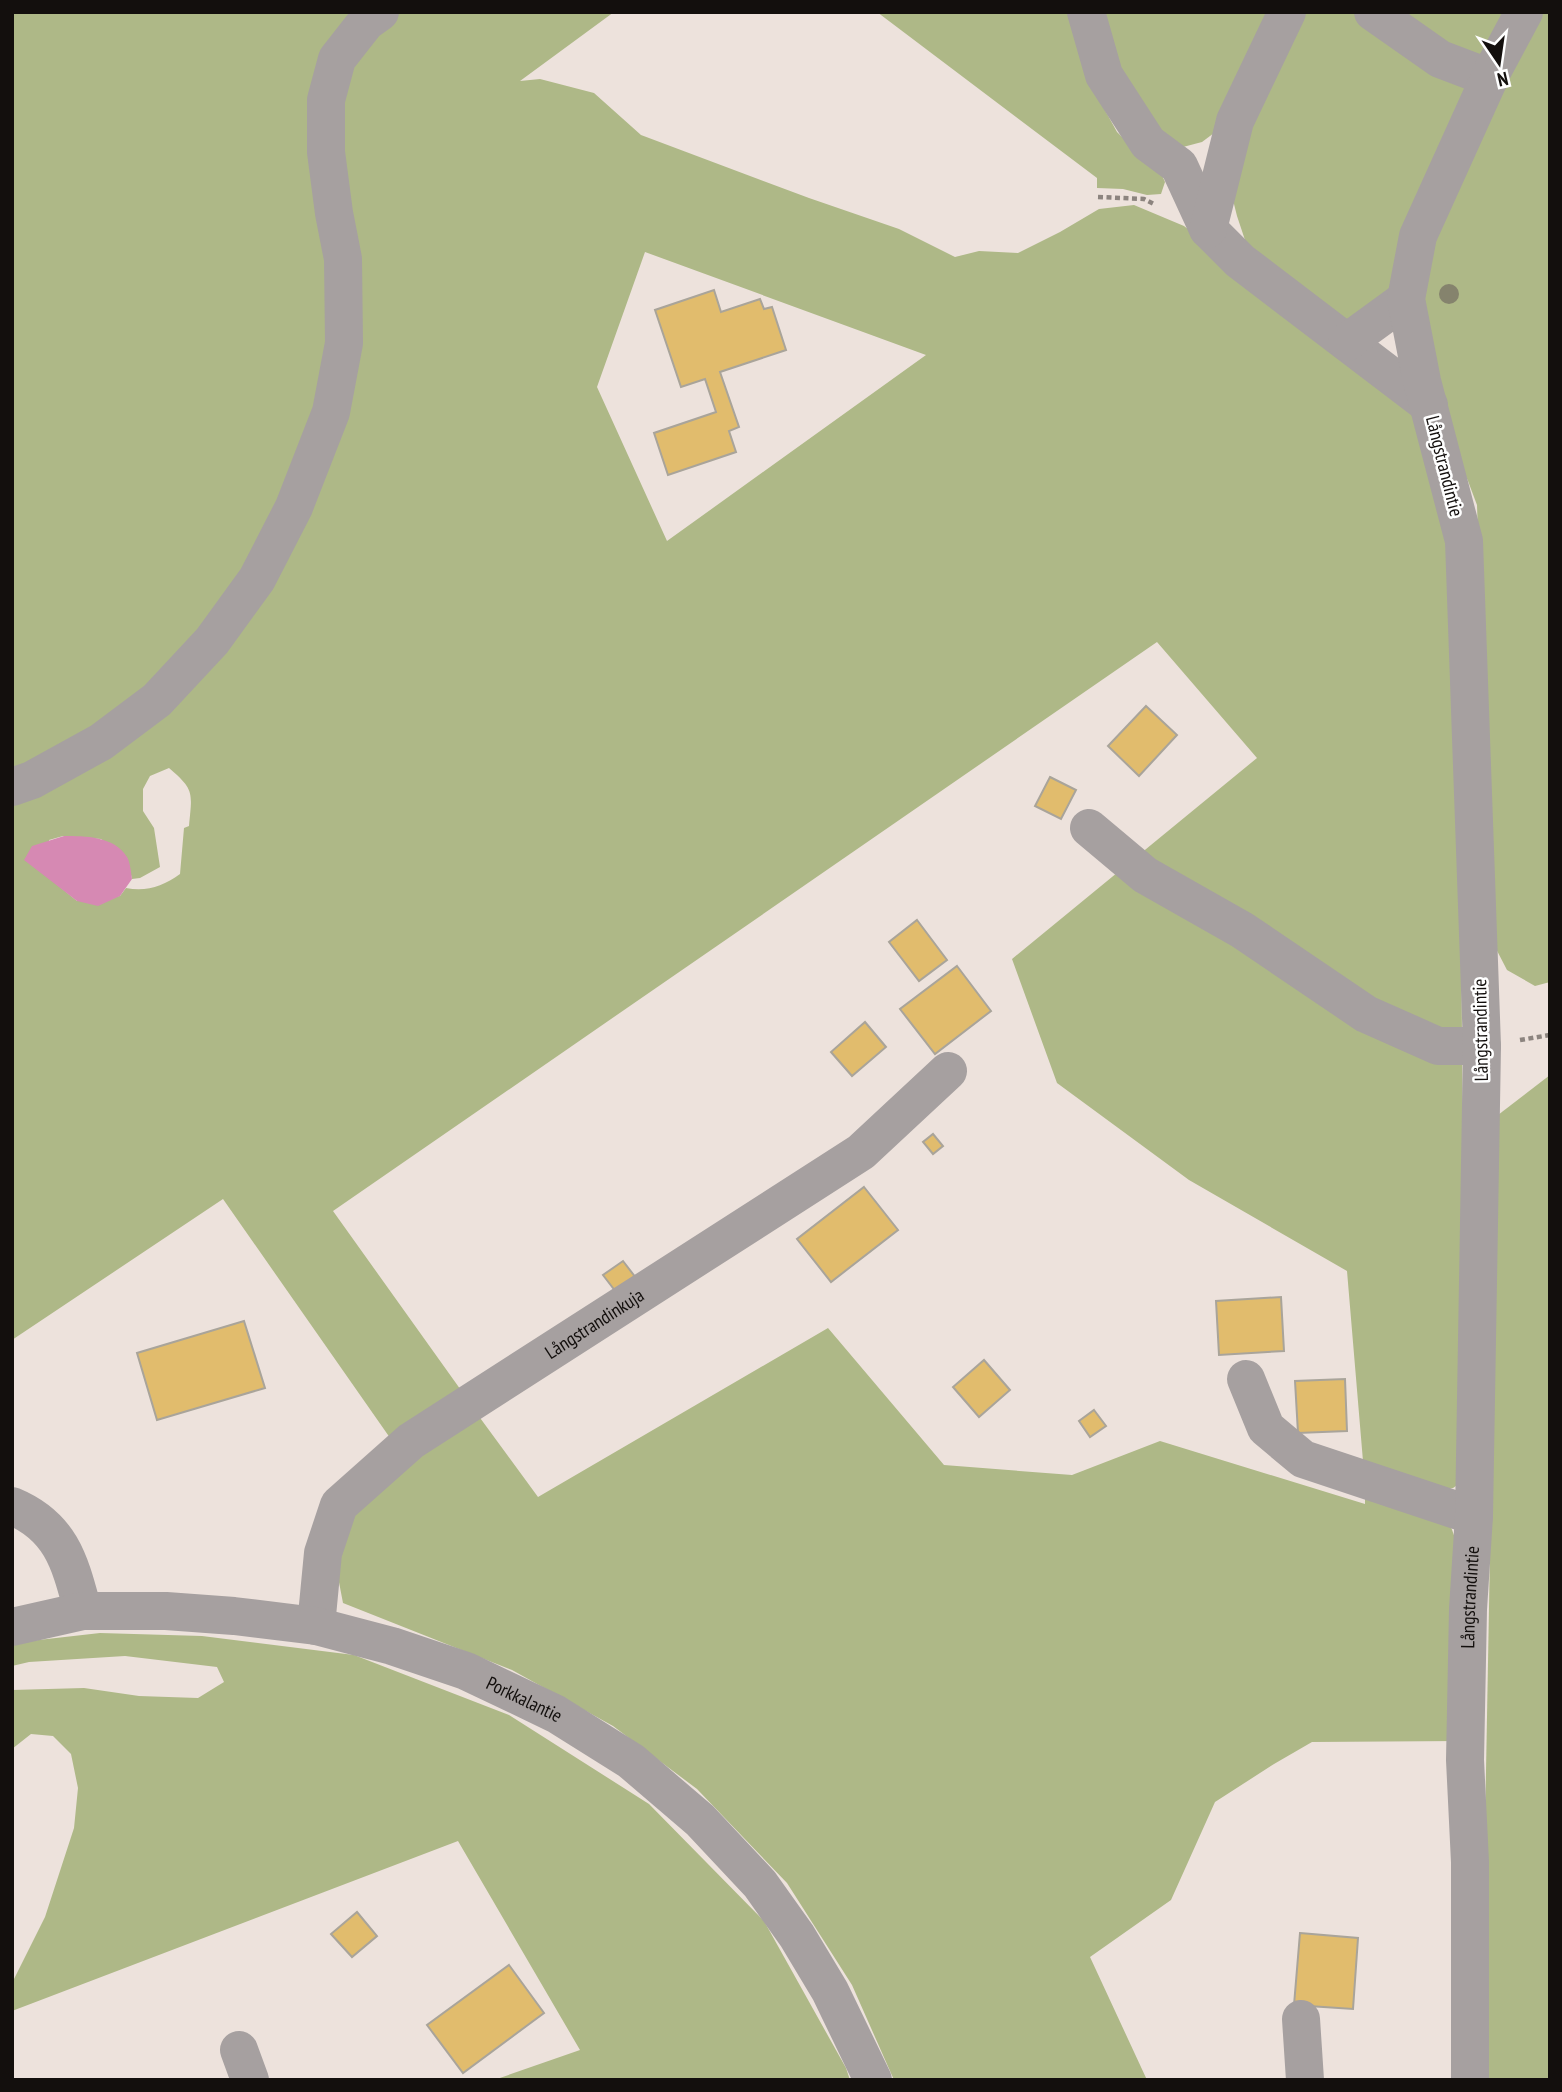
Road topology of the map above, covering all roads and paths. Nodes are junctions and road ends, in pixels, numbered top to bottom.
1 (380, 12) edge
2 (1086, 12) edge
3 (1287, 12) edge
4 (1373, 12) edge
5 (1524, 12) edge
6 (1490, 78) junction
7 (1228, 149) junction
8 (1179, 166) junction
9 (1208, 229) junction
10 (1406, 299) junction
11 (1346, 342) junction
12 (1429, 405) junction
13 (12, 787) edge
14 (1088, 828) dead end
15 (1482, 1046) junction
16 (948, 1071) dead end
17 (1246, 1379) dead end
18 (12, 1506) edge
19 (1474, 1516) junction
20 (83, 1611) junction
21 (316, 1626) junction
22 (12, 1628) edge
23 (1301, 2019) dead end
24 (873, 2080) edge
25 (1305, 2080) edge
26 (1470, 2080) edge

1 - 13 street
2 - 8 street
3 - 7 street
4 - 6 street
5 - 6 street, Långstrandintie
6 - 10 street, Långstrandintie
7 - 8 street
7 - 9 street
8 - 9 street
9 - 11 street
10 - 11 street
10 - 12 street, Långstrandintie
11 - 12 street
12 - 15 street, Långstrandintie
14 - 15 street
15 - 19 street, Långstrandintie
16 - 21 street, Långstrandinkuja
17 - 19 street
18 - 20 street
19 - 26 street, Långstrandintie
20 - 21 street, Porkkalantie
20 - 22 street, Porkkalantie
21 - 24 street, Porkkalantie
23 - 25 street

